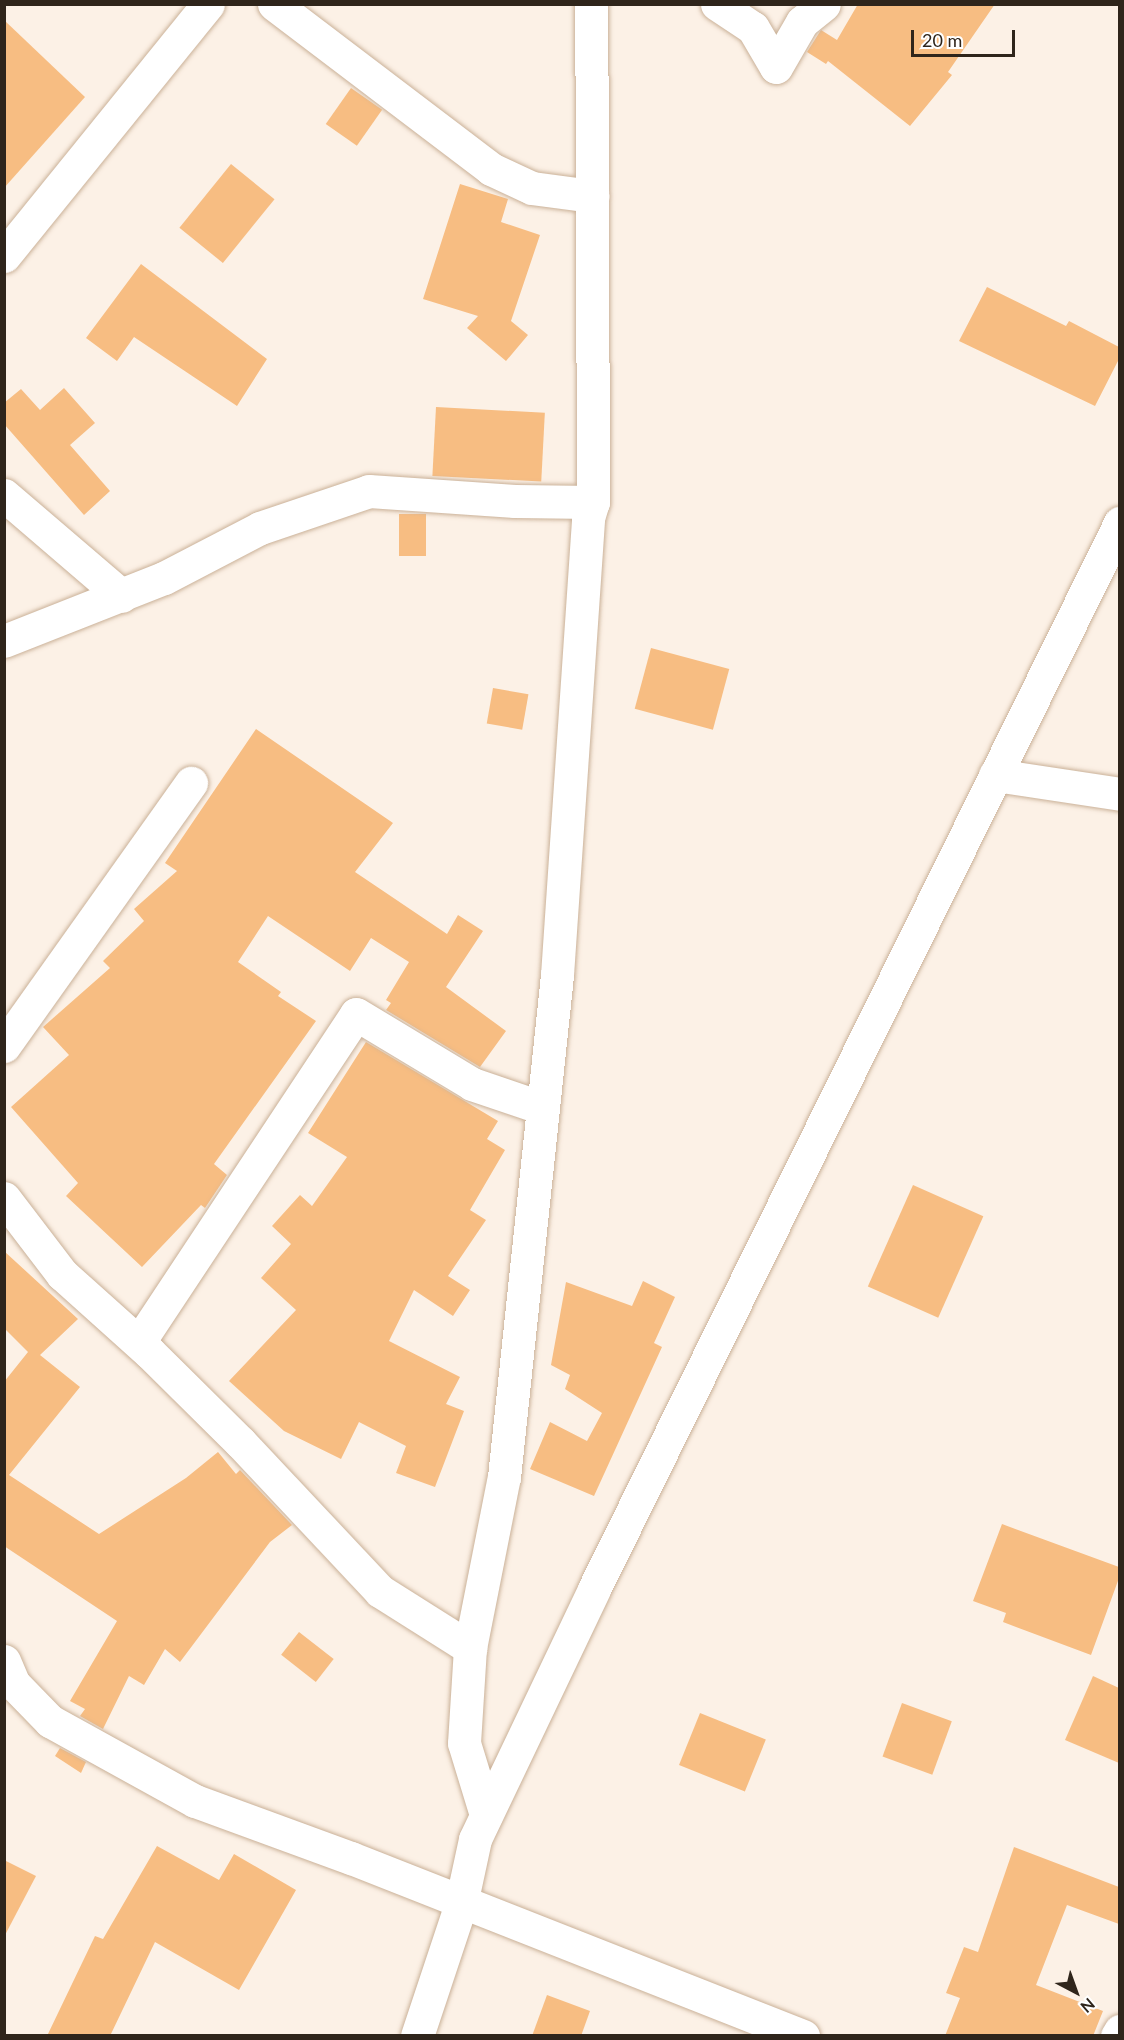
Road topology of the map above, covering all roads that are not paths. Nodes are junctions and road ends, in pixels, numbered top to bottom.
1 (208, 4) edge
2 (274, 4) edge
3 (591, 4) edge
4 (717, 4) edge
5 (824, 4) edge
6 (592, 196) junction
7 (4, 256) edge
8 (4, 495) edge
9 (593, 502) junction
10 (1119, 523) edge
11 (122, 596) junction
12 (4, 642) edge
13 (995, 775) junction
14 (191, 783) dead end
15 (1119, 794) edge
16 (4, 1046) edge
17 (543, 1108) junction
18 (8, 1210) edge
19 (139, 1342) junction
20 (470, 1648) junction
21 (4, 1661) edge
22 (486, 1815) junction
23 (461, 1904) junction
24 (1119, 2031) edge
25 (417, 2036) edge
26 (803, 2036) edge
27 (1117, 2036) edge

1 - 7 street
2 - 6 street
3 - 6 street
4 - 5 street
6 - 9 street
8 - 11 street
9 - 11 street
9 - 17 street
10 - 13 street
11 - 12 street
13 - 15 street
13 - 22 street
14 - 16 street
17 - 19 street
17 - 20 street
18 - 19 street
19 - 20 street
20 - 22 street
21 - 23 street
22 - 23 street
23 - 25 street
23 - 26 street
24 - 27 street

